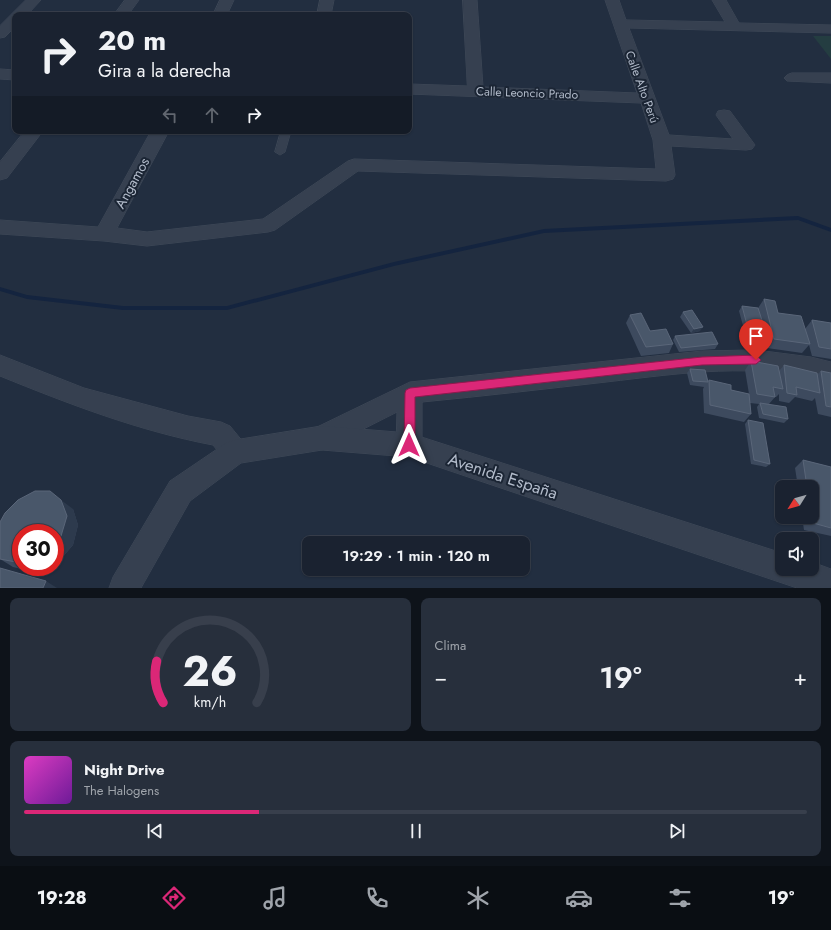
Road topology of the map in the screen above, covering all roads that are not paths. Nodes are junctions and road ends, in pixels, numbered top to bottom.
1 (34, 0) edge
2 (132, 0) edge
3 (227, 0) edge
4 (327, 0) edge
5 (470, 0) edge
6 (612, 0) edge
7 (719, 0) edge
8 (22, 12) edge
9 (123, 12) edge
10 (221, 12) edge
11 (325, 12) edge
12 (12, 22) edge
13 (620, 24) junction
14 (735, 28) junction
15 (831, 29) edge
16 (0, 34) edge
17 (0, 74) edge
18 (12, 75) edge
19 (792, 78) dead end
20 (831, 78) edge
21 (412, 89) edge
22 (475, 91) junction
23 (646, 98) junction
24 (724, 115) dead end
25 (32, 134) edge
26 (158, 134) edge
27 (285, 134) edge
28 (662, 140) junction
29 (280, 152) dead end
30 (0, 174) edge
31 (0, 228) edge
32 (104, 234) junction
33 (0, 365) edge
34 (831, 372) edge
35 (410, 393) junction
36 (322, 438) junction
37 (409, 445) junction
38 (235, 452) junction
39 (775, 566) edge
40 (807, 576) edge
41 (831, 584) edge
42 (124, 588) edge

1 - 8 street
2 - 9 street
3 - 10 street
4 - 11 street
5 - 22 street
6 - 13 street, Calle Alto Perú
7 - 14 street
12 - 16 street
13 - 14 street
13 - 23 street, Calle Alto Perú
14 - 15 street
17 - 18 street
19 - 20 street
21 - 22 street, Calle Leoncio Prado
22 - 23 street, Calle Leoncio Prado
23 - 28 street, Calle Alto Perú
24 - 28 street
25 - 30 street
26 - 32 street, Angamos
27 - 29 lane
28 - 32 street, Calle Alto Perú
31 - 32 street
33 - 38 street
34 - 35 street
35 - 36 street
35 - 37 street
36 - 37 street, Avenida España
36 - 38 street, Avenida España
37 - 39 street, Avenida España
38 - 42 street, Avenida España
40 - 41 street

